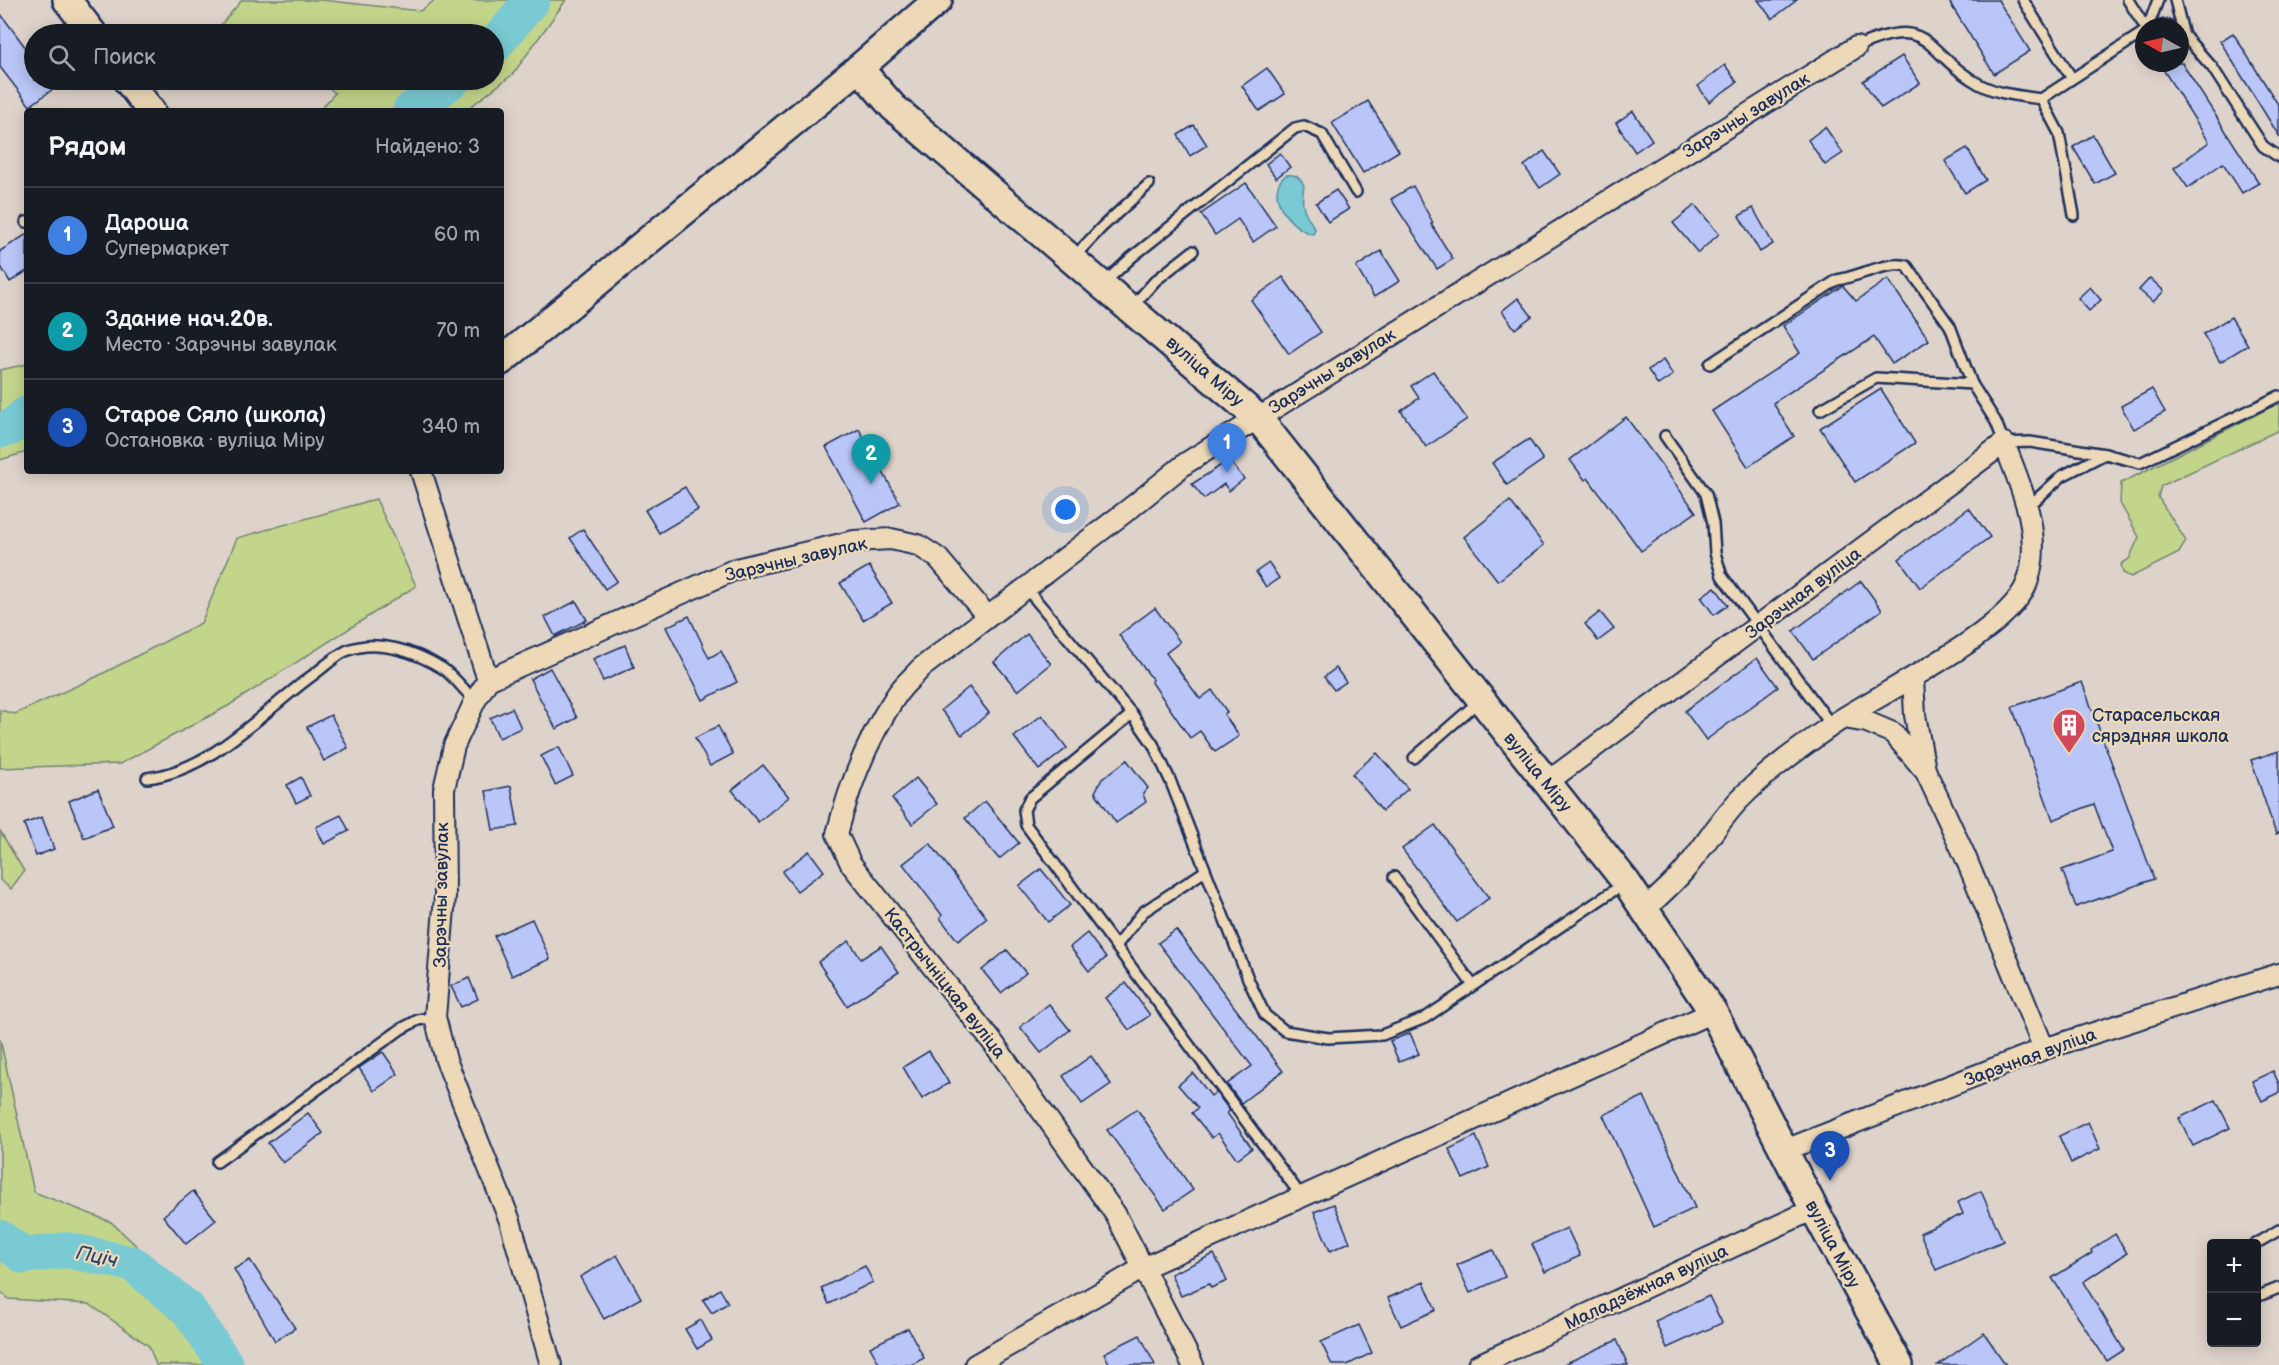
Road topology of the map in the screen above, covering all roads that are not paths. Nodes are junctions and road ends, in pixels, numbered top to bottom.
1 (67, 0) edge
2 (938, 0) edge
3 (2023, 0) edge
4 (2128, 0) edge
5 (2158, 0) edge
6 (2175, 0) edge
7 (2141, 18) edge
8 (2151, 18) edge
9 (2178, 18) edge
10 (85, 24) edge
11 (2135, 38) edge
12 (2189, 41) edge
13 (1856, 47) joint
14 (859, 68) junction
15 (2071, 77) junction
16 (135, 90) edge
17 (2041, 99) junction
18 (149, 108) edge
19 (2279, 157) edge
20 (1149, 184) dead end
21 (1356, 192) dead end
22 (2074, 215) dead end
23 (1193, 251) dead end
24 (1072, 258) junction
25 (1103, 284) junction
26 (1131, 308) junction
27 (504, 359) edge
28 (1710, 364) dead end
29 (1972, 384) junction
30 (2279, 396) edge
31 (1820, 410) dead end
32 (1258, 418) junction
33 (1665, 436) dead end
34 (2004, 443) junction
35 (2105, 454) junction
36 (422, 474) edge
37 (2028, 506) junction
38 (1025, 587) junction
39 (987, 616) junction
40 (1758, 627) junction
41 (1913, 679) junction
42 (488, 680) junction
43 (1480, 700) junction
44 (475, 701) junction
45 (1132, 714) junction
46 (1838, 722) junction
47 (1414, 758) dead end
48 (1926, 772) junction
49 (147, 778) dead end
50 (1546, 783) junction
51 (1205, 871) junction
52 (1394, 877) dead end
53 (1626, 882) junction
54 (1645, 909) junction
55 (1116, 946) junction
56 (2279, 974) edge
57 (1472, 984) junction
58 (1713, 1012) junction
59 (435, 1017) junction
60 (2044, 1049) junction
61 (1785, 1150) junction
62 (217, 1162) dead end
63 (1302, 1197) junction
64 (1814, 1209) junction
65 (2279, 1230) edge
66 (2261, 1240) edge
67 (1143, 1268) junction
68 (2279, 1288) edge
69 (2261, 1295) edge
70 (551, 1365) edge
71 (975, 1365) edge
72 (1193, 1365) edge
73 (1478, 1365) edge
74 (1899, 1365) edge

1 - 10 street
2 - 14 street
3 - 15 lane
4 - 7 lane
5 - 8 lane
6 - 9 lane
11 - 15 lane
12 - 19 lane
13 - 17 lane
13 - 32 street, Зарэчны завулак
14 - 24 street, вуліца Міру
14 - 27 street
15 - 17 lane
16 - 18 street
17 - 22 lane
20 - 24 lane
21 - 25 lane
23 - 26 lane
24 - 25 street, вуліца Міру
25 - 26 street, вуліца Міру
26 - 32 street, вуліца Міру
28 - 29 lane
29 - 31 lane
29 - 34 lane
30 - 35 lane
32 - 38 street, Зарэчны завулак
32 - 43 street, вуліца Міру
33 - 40 lane
34 - 35 lane
34 - 37 street
34 - 40 street, Зарэчная вуліца
35 - 37 lane
36 - 42 street
37 - 41 street
38 - 39 street, Зарэчны завулак
38 - 45 lane
39 - 42 street, Зарэчны завулак
39 - 67 street, Кастрычніцкая вуліца
40 - 46 lane
40 - 50 street, Зарэчная вуліца
41 - 46 street
41 - 48 street
42 - 44 street, Зарэчны завулак
43 - 47 lane
43 - 50 street, вуліца Міру
44 - 49 lane
44 - 59 street, Зарэчны завулак
45 - 51 lane
45 - 55 lane
46 - 48 street
46 - 54 street
48 - 60 street
50 - 53 street, вуліца Міру
51 - 55 lane
51 - 57 lane
52 - 57 lane
53 - 54 street, вуліца Міру
53 - 57 lane
54 - 58 street, вуліца Міру
55 - 63 lane
56 - 60 street, Зарэчная вуліца
58 - 61 street, вуліца Міру
58 - 63 street
59 - 62 lane
59 - 70 street, Зарэчны завулак
60 - 61 street, Зарэчная вуліца
61 - 64 street, вуліца Міру
63 - 67 street
64 - 73 street, Маладзёжная вуліца
64 - 74 street, вуліца Міру
65 - 66 lane
67 - 71 street
67 - 72 street, Кастрычніцкая вуліца
68 - 69 lane

